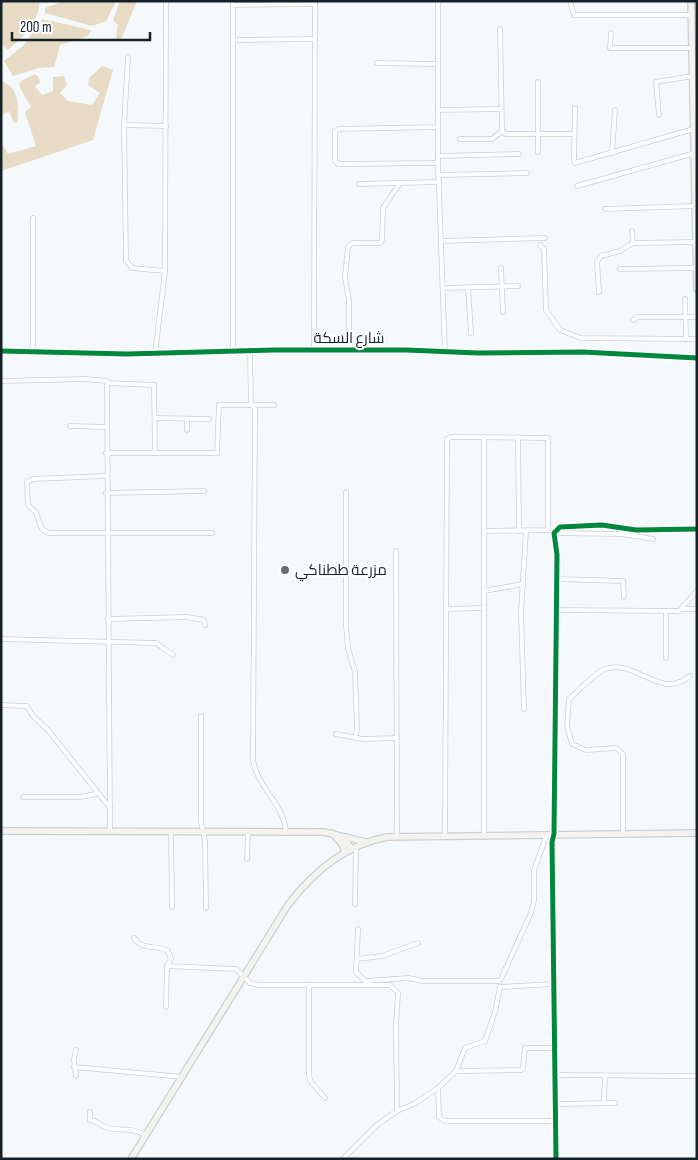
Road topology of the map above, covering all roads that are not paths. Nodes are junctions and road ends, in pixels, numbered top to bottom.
1 (166, 1) edge
2 (438, 1) edge
3 (570, 1) edge
4 (691, 1) edge
5 (233, 3) edge
6 (315, 3) edge
7 (692, 15) junction
8 (500, 29) dead end
9 (611, 33) dead end
10 (694, 38) edge
11 (315, 39) junction
12 (233, 40) junction
13 (692, 48) junction
14 (128, 57) dead end
15 (376, 63) dead end
16 (438, 64) junction
17 (693, 76) junction
18 (538, 82) dead end
19 (575, 108) dead end
20 (501, 109) junction
21 (438, 110) junction
22 (615, 110) dead end
23 (658, 114) dead end
24 (124, 125) junction
25 (166, 126) junction
26 (438, 127) junction
27 (696, 128) edge
28 (502, 131) junction
29 (538, 133) junction
30 (574, 134) junction
31 (460, 139) dead end
32 (538, 152) dead end
33 (694, 152) junction
34 (612, 153) junction
35 (519, 154) dead end
36 (438, 156) junction
37 (438, 163) junction
38 (527, 173) dead end
39 (438, 175) junction
40 (439, 182) junction
41 (696, 182) edge
42 (400, 183) junction
43 (359, 184) dead end
44 (577, 186) dead end
45 (695, 206) junction
46 (605, 210) dead end
47 (33, 218) dead end
48 (632, 231) dead end
49 (545, 238) dead end
50 (442, 241) junction
51 (695, 242) junction
52 (633, 244) junction
53 (540, 245) dead end
54 (696, 258) edge
55 (501, 268) dead end
56 (696, 268) edge
57 (620, 269) dead end
58 (165, 272) junction
59 (502, 286) junction
60 (518, 286) dead end
61 (443, 288) junction
62 (468, 288) junction
63 (697, 289) edge
64 (599, 292) dead end
65 (685, 299) dead end
66 (503, 312) dead end
67 (685, 316) junction
68 (697, 316) edge
69 (633, 320) dead end
70 (471, 333) dead end
71 (686, 339) junction
72 (697, 339) edge
73 (314, 350) junction
74 (1, 351) edge
75 (234, 351) junction
76 (349, 351) junction
77 (33, 352) junction
78 (250, 353) junction
79 (445, 353) junction
80 (155, 354) junction
81 (697, 358) edge
82 (1, 381) edge
83 (107, 383) junction
84 (251, 405) junction
85 (274, 405) dead end
86 (155, 418) junction
87 (186, 419) junction
88 (209, 419) dead end
89 (70, 426) dead end
90 (106, 427) junction
91 (186, 430) dead end
92 (518, 437) junction
93 (484, 438) junction
94 (106, 453) junction
95 (155, 453) junction
96 (106, 476) junction
97 (204, 491) dead end
98 (346, 492) dead end
99 (106, 493) junction
100 (596, 526) junction
101 (630, 529) junction
102 (697, 530) edge
103 (484, 531) junction
104 (519, 531) junction
105 (526, 531) junction
106 (212, 533) dead end
107 (554, 533) junction
108 (107, 534) junction
109 (596, 534) junction
110 (630, 535) junction
111 (653, 539) dead end
112 (396, 551) dead end
113 (556, 579) junction
114 (523, 584) junction
115 (484, 591) junction
116 (697, 592) edge
117 (624, 597) dead end
118 (484, 608) junction
119 (446, 609) junction
120 (683, 609) junction
121 (697, 609) edge
122 (555, 610) junction
123 (666, 611) junction
124 (108, 619) junction
125 (205, 625) dead end
126 (1, 639) edge
127 (109, 642) junction
128 (173, 655) dead end
129 (666, 658) dead end
130 (690, 676) dead end
131 (1, 705) edge
132 (524, 709) dead end
133 (201, 716) dead end
134 (336, 734) dead end
135 (355, 738) junction
136 (397, 738) junction
137 (96, 794) junction
138 (23, 797) dead end
139 (110, 808) junction
140 (1, 831) edge
141 (110, 831) junction
142 (171, 832) junction
143 (203, 833) junction
144 (248, 833) junction
145 (286, 833) junction
146 (332, 833) junction
147 (697, 833) edge
148 (547, 834) junction
149 (554, 834) junction
150 (623, 834) junction
151 (445, 836) junction
152 (484, 836) junction
153 (344, 837) junction
154 (397, 837) junction
155 (368, 842) junction
156 (351, 850) junction
157 (247, 859) dead end
158 (356, 904) dead end
159 (172, 907) dead end
160 (206, 908) dead end
161 (358, 929) dead end
162 (134, 938) dead end
163 (418, 943) dead end
164 (357, 959) junction
165 (167, 966) junction
166 (244, 976) junction
167 (554, 984) junction
168 (309, 985) junction
169 (166, 1007) dead end
170 (556, 1048) junction
171 (76, 1050) dead end
172 (74, 1066) junction
173 (456, 1072) junction
174 (556, 1075) junction
175 (76, 1076) dead end
176 (605, 1076) junction
177 (697, 1076) edge
178 (183, 1077) junction
179 (438, 1088) junction
180 (324, 1098) dead end
181 (604, 1103) junction
182 (615, 1103) dead end
183 (556, 1104) junction
184 (398, 1111) junction
185 (90, 1112) dead end
186 (556, 1121) junction
187 (146, 1135) junction
188 (131, 1159) edge
189 (343, 1159) edge
190 (556, 1159) edge

1 - 25 street
2 - 16 street
3 - 7 street
4 - 7 main road
5 - 6 street
5 - 12 street
6 - 11 street
7 - 10 main road
8 - 20 street
9 - 13 street
10 - 13 main road
11 - 12 street
11 - 73 street
12 - 75 street
13 - 17 main road
14 - 24 street
15 - 16 street
16 - 21 street
17 - 23 street
17 - 27 main road
18 - 29 street
19 - 30 street
20 - 21 street
20 - 28 street
21 - 26 street
22 - 34 street
24 - 25 street
24 - 58 street
25 - 58 street
26 - 36 street
26 - 37 street
27 - 33 main road
27 - 34 street
28 - 29 street
28 - 31 street
29 - 30 street
29 - 32 street
30 - 34 street
33 - 41 main road
33 - 44 street
35 - 36 street
36 - 37 street
37 - 39 street
38 - 39 street
39 - 40 street
40 - 42 street
40 - 50 street
41 - 45 main road
42 - 43 street
42 - 76 street
45 - 46 street
45 - 51 main road
47 - 77 street
48 - 52 street
49 - 50 street
50 - 61 street
51 - 52 street
51 - 54 main road
52 - 64 street
53 - 71 street
54 - 56 main road
55 - 59 street
56 - 57 street
56 - 63 main road
58 - 80 street
59 - 60 street
59 - 62 street
59 - 66 street
61 - 62 street
61 - 79 street
62 - 70 street
65 - 67 street
67 - 68 street
67 - 69 street
67 - 71 street
71 - 72 street
73 - 76 street, شارع السكة
73 - 78 street, شارع السكة
74 - 77 street, شارع السكة
75 - 78 street, شارع السكة
75 - 80 street, شارع السكة
76 - 79 street, شارع السكة
77 - 80 street, شارع السكة
78 - 84 street
79 - 81 street, شارع السكة
82 - 83 street
83 - 86 street
83 - 90 street
84 - 85 street
84 - 95 street
84 - 145 street
86 - 87 street
86 - 95 street
87 - 88 street
87 - 91 street
89 - 90 street
90 - 94 street
92 - 93 street
92 - 104 street
92 - 105 street
93 - 103 street
93 - 119 street
94 - 95 street
94 - 96 street
96 - 99 street
96 - 108 street
97 - 99 street
98 - 135 street
99 - 108 street
100 - 101 street
100 - 107 street
100 - 109 street
101 - 102 street
101 - 110 street
103 - 104 street
103 - 115 street
104 - 105 street
105 - 114 street
106 - 108 street
107 - 109 street
107 - 113 street
108 - 124 street
109 - 110 street
110 - 111 street
112 - 136 street
113 - 117 street
113 - 122 street
114 - 115 street
114 - 132 street
115 - 118 street
116 - 120 street
118 - 119 street
118 - 152 street
119 - 151 street
120 - 121 street
120 - 123 street
122 - 123 street
122 - 149 street
123 - 129 street
124 - 125 street
124 - 127 street
126 - 127 street
127 - 128 street
127 - 139 street
130 - 150 street
131 - 137 street
133 - 143 street
134 - 135 street
135 - 136 street
136 - 154 street
137 - 138 street
137 - 139 street
139 - 141 street
140 - 141 main road
141 - 142 main road
142 - 143 main road
142 - 159 street
143 - 144 main road
143 - 160 street
144 - 145 main road
144 - 157 street
145 - 146 main road
146 - 153 main road
146 - 156 main road
147 - 150 main road
148 - 149 main road
148 - 152 main road
148 - 164 street
149 - 150 main road
149 - 167 street
151 - 152 main road
151 - 154 main road
153 - 155 main road
153 - 156 main road
154 - 155 main road
155 - 156 main road
156 - 158 street
156 - 166 main road
161 - 164 street
162 - 165 street
163 - 164 street
165 - 166 street
165 - 169 street
166 - 168 street
166 - 178 main road
167 - 170 street
167 - 173 street
168 - 180 street
168 - 184 street
170 - 173 street
170 - 174 street
171 - 172 street
172 - 175 street
172 - 178 street
173 - 179 street
174 - 176 street
174 - 183 street
176 - 177 street
176 - 181 street
178 - 187 main road
179 - 184 street
179 - 186 street
181 - 182 street
181 - 183 street
183 - 186 street
184 - 189 street
185 - 187 street
186 - 190 street
187 - 188 main road

